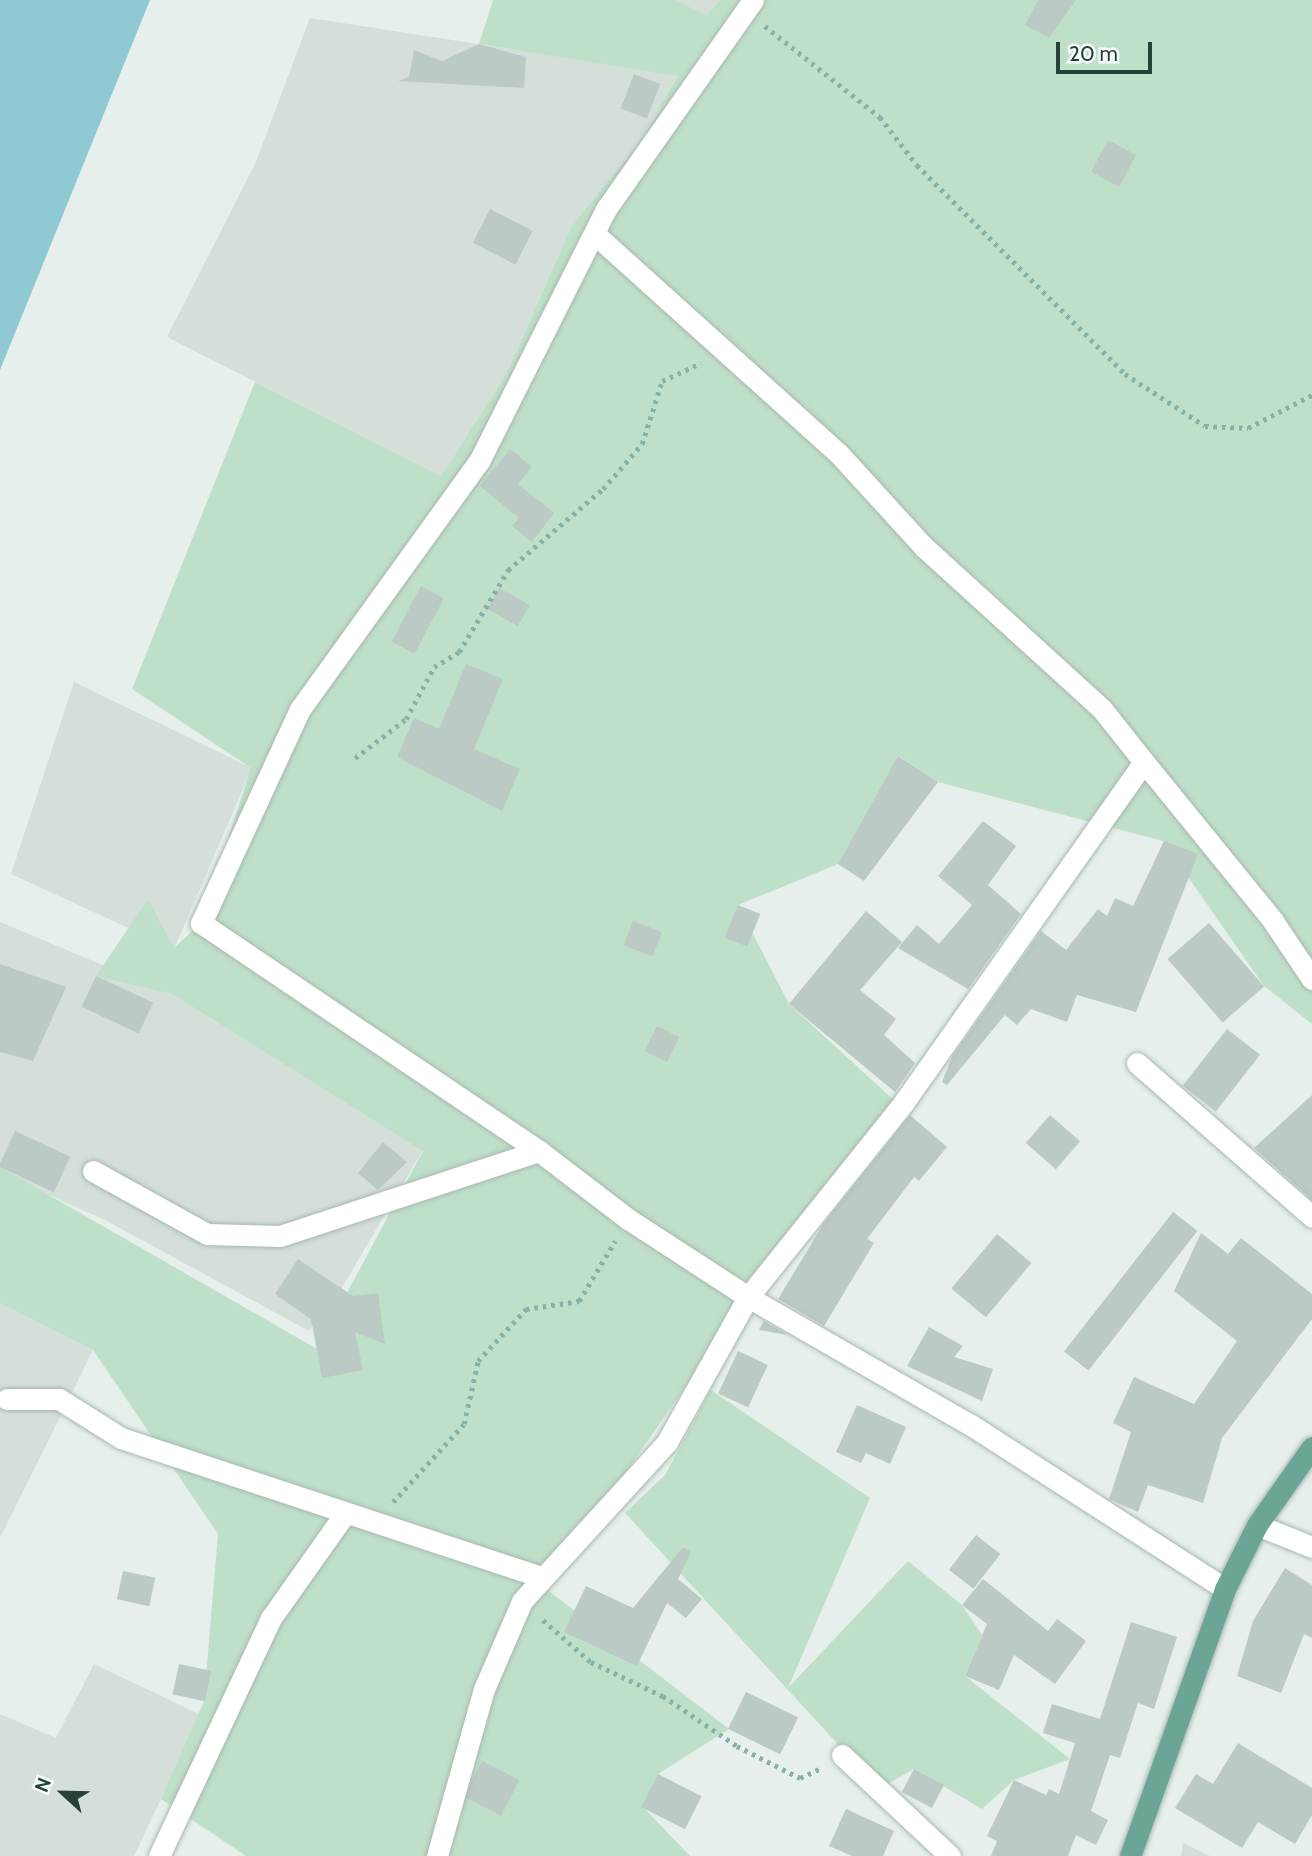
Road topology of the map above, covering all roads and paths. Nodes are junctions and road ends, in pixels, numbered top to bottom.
1 (750, 4) edge
2 (596, 235) junction
3 (724, 354) junction
4 (1312, 395) edge
5 (355, 758) dead end
6 (1144, 762) junction
7 (1312, 979) edge
8 (1137, 1063) dead end
9 (539, 1151) junction
10 (93, 1171) dead end
11 (1312, 1217) edge
12 (628, 1219) junction
13 (748, 1297) junction
14 (7, 1399) dead end
15 (1312, 1447) edge
16 (344, 1515) junction
17 (369, 1524) junction
18 (1257, 1525) junction
19 (1312, 1547) edge
20 (538, 1576) junction
21 (1225, 1589) junction
22 (522, 1601) junction
23 (842, 1755) joint
24 (159, 1856) edge
25 (437, 1856) edge
26 (950, 1856) edge
27 (1130, 1856) edge

1 - 2 street
1 - 4 path
2 - 3 street
2 - 9 street
3 - 5 path
3 - 6 street
6 - 7 street
6 - 13 street
8 - 11 street
9 - 10 street
9 - 12 street
12 - 13 street
12 - 17 path
13 - 20 street
13 - 21 street
14 - 16 street
15 - 18 main road
16 - 17 street
16 - 24 street
17 - 20 street
18 - 19 street
18 - 21 main road
20 - 22 street
21 - 27 main road
22 - 23 path
22 - 25 street
23 - 26 street

